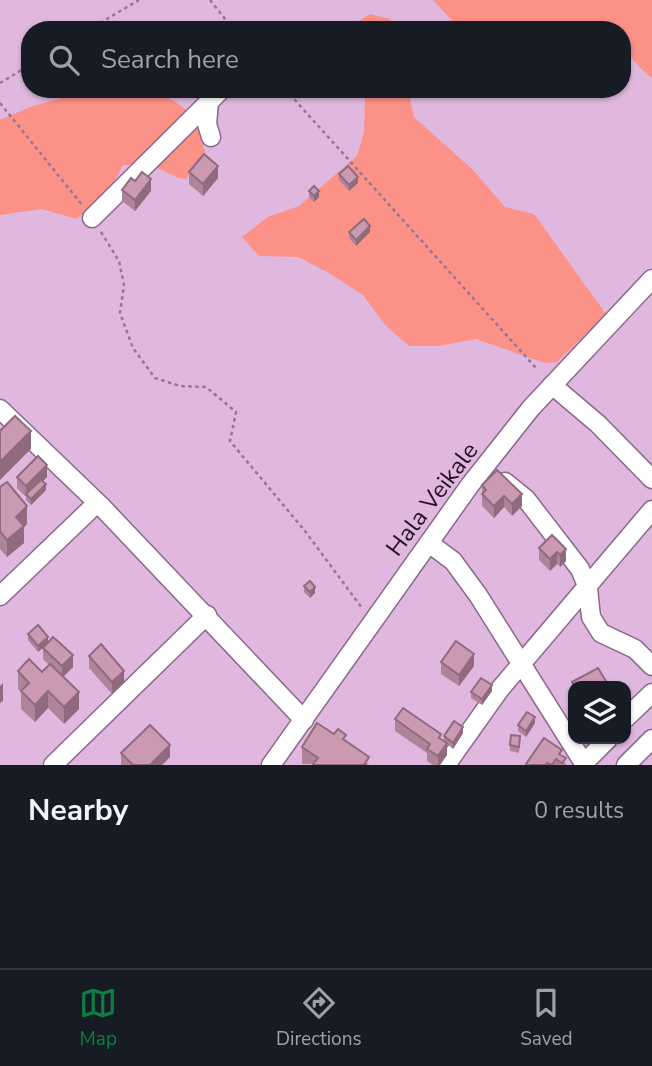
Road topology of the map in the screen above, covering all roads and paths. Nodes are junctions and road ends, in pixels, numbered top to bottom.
1 (139, 0) edge
2 (211, 0) edge
3 (103, 21) edge
4 (227, 21) edge
5 (21, 70) edge
6 (0, 83) edge
7 (214, 98) edge
8 (215, 98) edge
9 (293, 98) edge
10 (0, 103) edge
11 (211, 137) dead end
12 (92, 218) junction
13 (652, 279) edge
14 (536, 368) dead end
15 (552, 385) junction
16 (0, 409) edge
17 (488, 465) junction
18 (652, 479) edge
19 (97, 503) junction
20 (652, 510) edge
21 (429, 542) junction
22 (588, 588) junction
23 (0, 596) edge
24 (207, 615) junction
25 (372, 621) junction
26 (523, 665) junction
27 (652, 666) edge
28 (652, 693) edge
29 (631, 713) edge
30 (304, 720) junction
31 (652, 739) edge
32 (603, 744) edge
33 (584, 764) edge
34 (53, 765) edge
35 (271, 765) edge
36 (446, 765) edge
37 (626, 765) edge

1 - 3 path
2 - 4 path
5 - 6 path
7 - 12 street
8 - 11 street
9 - 14 path
10 - 12 path
12 - 25 path
13 - 15 street, Hala Veikale
15 - 17 street, Hala Veikale
15 - 18 street
16 - 19 street
17 - 21 street, Hala Veikale
17 - 22 street
19 - 23 street
19 - 24 street
20 - 22 street
21 - 25 street, Hala Veikale
21 - 26 street
22 - 26 street
22 - 27 street
24 - 30 street
24 - 34 street
25 - 30 street, Hala Veikale
26 - 33 street
26 - 36 street
28 - 29 street
30 - 35 street, Hala Veikale
31 - 37 street
32 - 33 street

